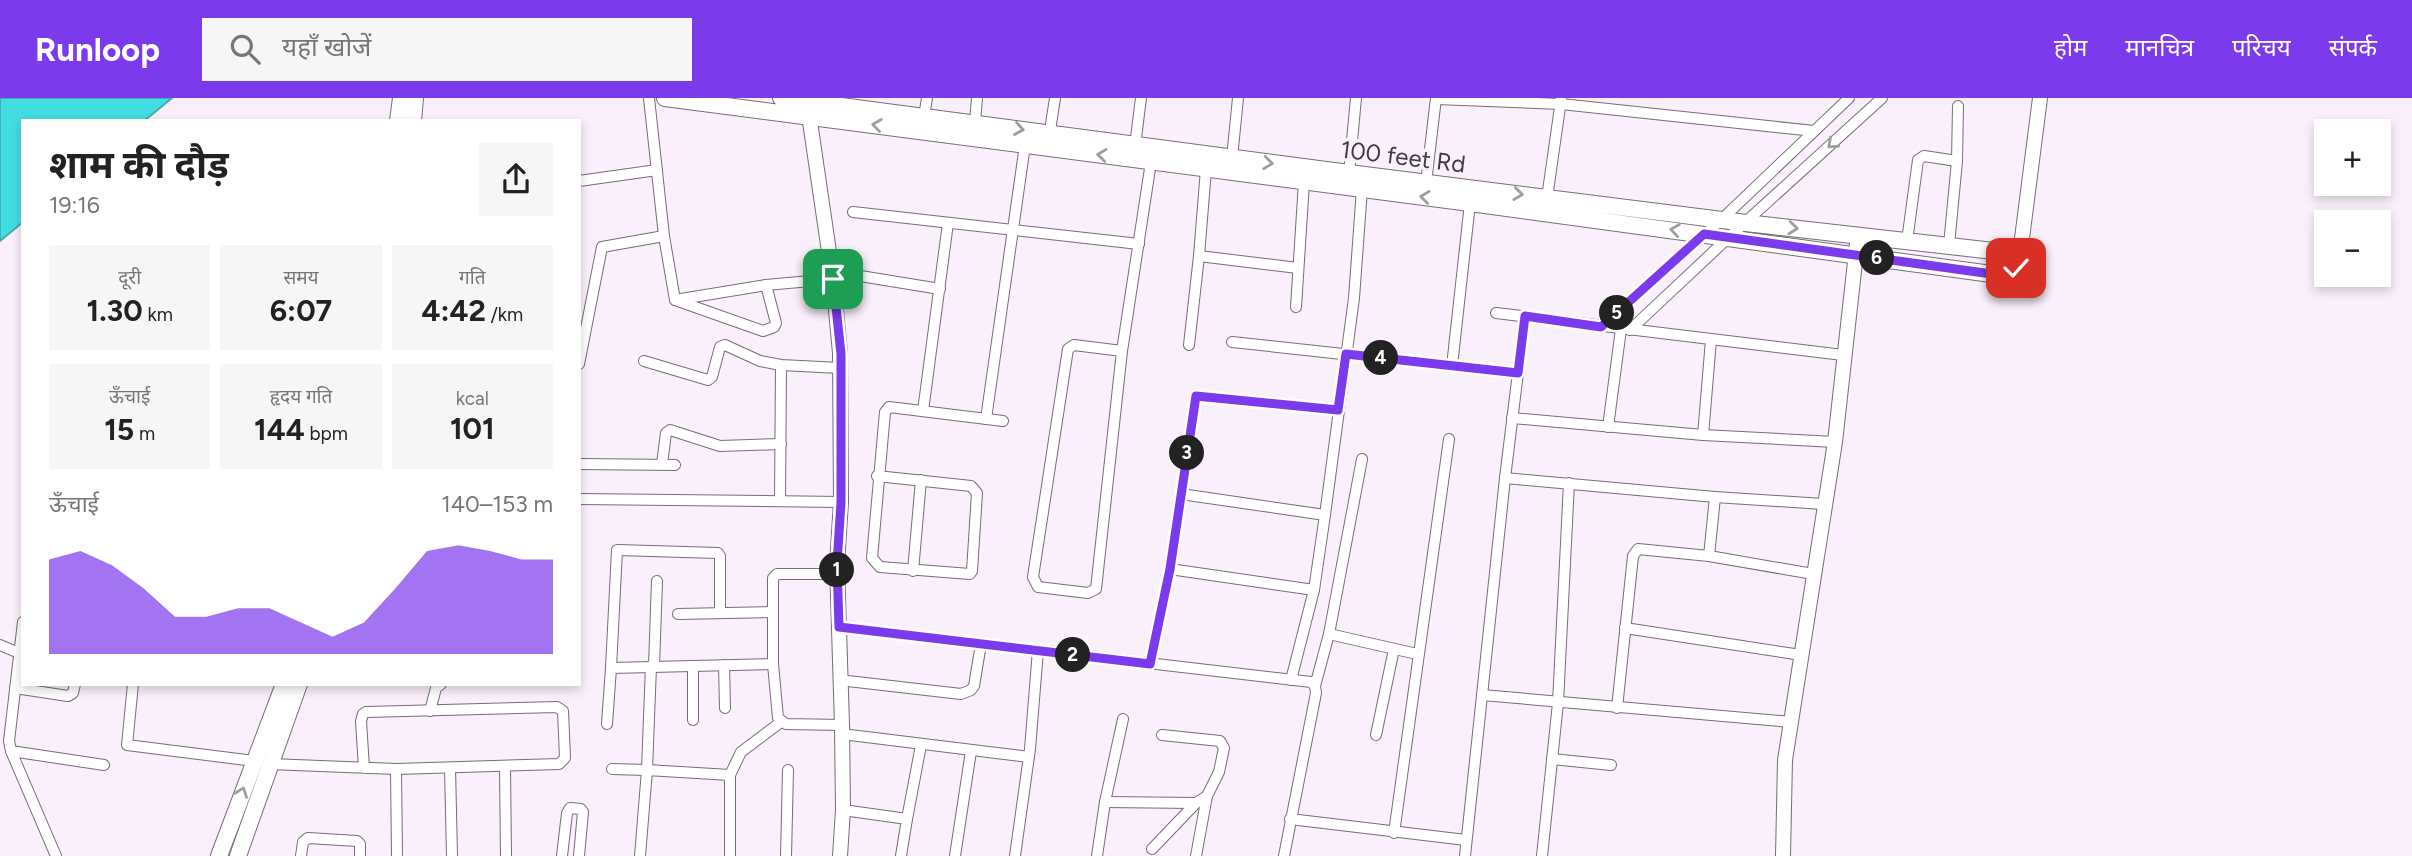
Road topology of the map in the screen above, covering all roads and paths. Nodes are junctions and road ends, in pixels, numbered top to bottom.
1 (401, 98) edge
2 (415, 98) edge
3 (649, 98) edge
4 (665, 98) edge
5 (781, 98) edge
6 (927, 98) edge
7 (977, 98) edge
8 (1055, 98) edge
9 (1142, 98) edge
10 (1238, 98) edge
11 (1356, 98) edge
12 (1849, 98) edge
13 (1882, 98) edge
14 (2040, 98) edge
15 (1436, 99) edge
16 (1512, 100) edge
17 (1561, 101) edge
18 (868, 104) edge
19 (808, 105) edge
20 (1958, 106) dead end
21 (924, 117) junction
22 (398, 119) edge
23 (413, 119) edge
24 (975, 122) junction
25 (1814, 131) junction
26 (1049, 141) junction
27 (1025, 145) junction
28 (1135, 146) junction
29 (1232, 158) junction
30 (1151, 162) junction
31 (1957, 162) junction
32 (1206, 169) junction
33 (657, 170) junction
34 (1349, 173) junction
35 (581, 181) edge
36 (1304, 181) junction
37 (1426, 183) junction
38 (1363, 189) junction
39 (1547, 198) junction
40 (1470, 203) junction
41 (853, 212) dead end
42 (1721, 220) junction
43 (948, 223) junction
44 (1746, 223) junction
45 (1013, 230) junction
46 (1704, 234) junction
47 (1858, 235) junction
48 (664, 236) junction
49 (1728, 238) junction
50 (1906, 241) junction
51 (1139, 244) junction
52 (1949, 245) junction
53 (1856, 254) junction
54 (2020, 254) junction
55 (1199, 256) junction
56 (1298, 268) junction
57 (838, 276) junction
58 (766, 285) junction
59 (940, 289) junction
60 (675, 300) junction
61 (1296, 307) dead end
62 (1496, 313) dead end
63 (1525, 316) junction
64 (1601, 327) junction
65 (1626, 330) junction
66 (1711, 340) junction
67 (1232, 342) dead end
68 (1189, 345) dead end
69 (1122, 351) junction
70 (581, 354) edge
71 (1346, 354) junction
72 (1843, 355) junction
73 (644, 361) dead end
74 (781, 365) junction
75 (1452, 366) junction
76 (840, 368) junction
77 (1518, 373) junction
78 (1338, 410) junction
79 (923, 411) junction
80 (1512, 418) junction
81 (986, 419) junction
82 (1003, 421) dead end
83 (1608, 427) junction
84 (1703, 435) junction
85 (1449, 439) dead end
86 (1835, 442) junction
87 (781, 444) junction
88 (1362, 459) dead end
89 (581, 464) edge
90 (662, 464) junction
91 (675, 465) dead end
92 (877, 476) junction
93 (1505, 478) junction
94 (921, 480) junction
95 (1569, 483) junction
96 (1181, 494) junction
97 (1715, 497) junction
98 (581, 499) edge
99 (780, 501) junction
100 (841, 502) junction
101 (1824, 504) junction
102 (1325, 515) junction
103 (1709, 556) junction
104 (1170, 569) junction
105 (913, 570) junction
106 (837, 574) junction
107 (1813, 574) junction
108 (657, 580) dead end
109 (1314, 590) junction
110 (772, 612) junction
111 (720, 613) junction
112 (678, 614) dead end
113 (839, 627) junction
114 (1625, 628) junction
115 (1329, 634) junction
116 (21, 638) edge
117 (981, 644) junction
118 (0, 645) edge
119 (1394, 649) junction
120 (1038, 650) junction
121 (19, 653) junction
122 (1417, 654) junction
123 (1801, 655) junction
124 (773, 664) junction
125 (1150, 664) junction
126 (724, 665) junction
127 (653, 666) junction
128 (693, 666) junction
129 (611, 668) junction
130 (839, 680) junction
131 (1291, 680) junction
132 (75, 686) edge
133 (133, 686) edge
134 (283, 686) edge
135 (298, 686) edge
136 (438, 686) edge
137 (1315, 686) junction
138 (15, 688) junction
139 (1482, 695) junction
140 (1558, 703) junction
141 (725, 708) dead end
142 (1617, 708) junction
143 (430, 711) junction
144 (1123, 719) dead end
145 (693, 720) dead end
146 (780, 722) junction
147 (1791, 722) junction
148 (607, 724) dead end
149 (842, 729) junction
150 (1162, 735) dead end
151 (1376, 736) dead end
152 (922, 745) junction
153 (11, 751) junction
154 (971, 751) junction
155 (1029, 757) junction
156 (1552, 759) junction
157 (262, 762) junction
158 (104, 765) dead end
159 (1611, 765) dead end
160 (505, 766) junction
161 (364, 768) junction
162 (450, 768) junction
163 (396, 769) junction
164 (612, 769) dead end
165 (647, 770) junction
166 (789, 770) dead end
167 (730, 775) junction
168 (1207, 796) junction
169 (1104, 802) junction
170 (1196, 803) junction
171 (843, 810) junction
172 (907, 819) junction
173 (1290, 819) junction
174 (1394, 832) junction
175 (1466, 840) junction
176 (1152, 849) dead end
177 (56, 856) edge
178 (219, 856) edge
179 (238, 856) edge
180 (301, 856) edge
181 (360, 856) edge
182 (397, 856) edge
183 (452, 856) edge
184 (506, 856) edge
185 (562, 856) edge
186 (579, 856) edge
187 (640, 856) edge
188 (730, 856) edge
189 (786, 856) edge
190 (840, 856) edge
191 (901, 856) edge
192 (955, 856) edge
193 (1015, 856) edge
194 (1097, 856) edge
195 (1196, 856) edge
196 (1284, 856) edge
197 (1465, 856) edge
198 (1542, 856) edge
199 (1783, 856) edge

1 - 22 main road
2 - 23 main road
3 - 33 street
4 - 19 main road
5 - 19 main road, 100 feet Rd
6 - 21 street
7 - 24 street
8 - 26 street
9 - 28 street
10 - 29 street
11 - 34 street
12 - 25 street
13 -> 44 street
14 - 54 street
15 - 16 street
15 - 37 street
16 - 17 street
17 - 25 street
17 - 39 street
18 - 19 main road, 100 feet Rd
18 - 21 main road, 100 feet Rd
27 -> 19 main road
19 - 57 street
20 - 31 street
21 - 24 main road, 100 feet Rd
24 -> 26 main road, 100 feet Rd
25 - 42 street
26 - 27 main road
26 - 28 main road, 100 feet Rd
30 -> 26 main road
27 - 45 street
28 - 29 main road, 100 feet Rd
29 -> 34 main road, 100 feet Rd
30 - 32 main road
30 - 51 street
31 - 50 street
31 - 52 street
32 - 36 main road
32 - 55 street
33 - 35 street
33 - 48 street
34 - 37 main road, 100 feet Rd
36 - 38 main road
36 - 56 street
37 -> 39 main road, 100 feet Rd
40 -> 38 main road
38 - 71 street
39 - 42 main road, 100 feet Rd
46 -> 40 main road
40 - 75 street
41 - 43 street
42 - 44 main road, 100 feet Rd
42 - 46 street
43 - 45 street
43 - 59 street
44 -> 47 main road, 100 feet Rd
44 - 49 street
45 - 51 street
45 - 81 street
46 - 49 main road
46 - 64 street
47 - 50 main road, 100 feet Rd
47 - 53 street
48 - 60 street
48 - 70 street
49 - 53 main road
49 - 65 street
50 - 52 main road, 100 feet Rd
51 - 69 street
52 - 54 main road, 100 feet Rd
53 - 54 main road
53 - 72 street
55 - 56 street
55 - 68 street
56 - 61 street
57 - 58 street
57 - 59 street
57 - 76 street
58 - 60 street
58 - 60 street
59 - 79 street
62 - 63 street
63 - 64 street
63 - 77 street
64 - 65 street
65 - 66 street
65 - 83 street
66 - 72 street
66 - 84 street
67 - 71 street
69 - 69 street
71 - 75 street
71 - 78 street
72 - 86 street
73 - 74 street
74 - 76 street
74 - 87 street
75 - 77 street
76 - 100 street
77 - 80 street
78 - 96 street
78 - 102 street
79 - 81 street
79 - 92 street
80 - 83 street
80 - 93 street
81 - 82 street
83 - 84 street
84 - 86 street
85 - 122 street
86 - 101 street
87 - 90 street
87 - 99 street
88 - 115 street
89 - 90 street
90 - 91 street
92 - 94 street
92 - 105 street
93 - 95 street
93 - 139 street
94 - 105 street
94 - 105 street
95 - 97 street
95 - 140 street
96 - 102 street
96 - 104 street
97 - 101 street
97 - 103 street
98 - 99 street
99 - 100 street
100 - 106 street
101 - 107 street
102 - 109 street
103 - 107 street
103 - 114 street
104 - 109 street
104 - 125 street
106 - 110 street
106 - 113 street
107 - 123 street
108 - 127 street
109 - 131 street
110 - 111 street
110 - 124 street
111 - 112 street
111 - 129 street
113 - 117 street
113 - 130 street
114 - 123 street
114 - 142 street
115 - 119 street
115 - 137 street
116 - 121 street
117 - 120 street
117 - 130 street
118 - 121 street
119 - 122 street
119 - 151 street
120 - 125 street
120 - 155 street
121 - 138 street
122 - 174 street
123 - 147 street
124 - 126 street
124 - 146 street
125 - 131 street
126 - 128 street
126 - 141 street
127 - 128 street
127 - 129 street
127 - 165 street
128 - 145 street
129 - 148 street
130 - 149 street
131 - 137 street
132 - 138 street
133 - 157 street
134 - 157 main road
135 - 157 main road
136 - 143 street
137 - 173 street
138 - 153 street
139 - 140 street
139 - 175 street
140 - 142 street
140 - 156 street
142 - 147 street
143 - 160 street
143 - 161 street
144 - 169 street
146 - 149 street
146 - 167 street
147 - 199 street
149 - 152 street
149 - 171 street
150 - 168 street
152 - 154 street
152 - 172 street
153 - 158 street
153 - 177 street
154 - 155 street
154 - 192 street
155 - 193 street
156 - 159 street
156 - 198 street
157 - 161 street
178 -> 157 main road
157 - 179 main road
160 - 162 street
160 - 184 street
161 - 163 street
162 - 163 street
162 - 183 street
163 - 182 street
164 - 165 street
165 - 167 street
165 - 187 street
166 - 189 street
167 - 188 street
168 - 170 street
168 - 195 street
169 - 170 street
169 - 194 street
170 - 176 street
171 - 172 street
171 - 190 street
172 - 191 street
173 - 174 street
173 - 196 street
174 - 175 street
175 - 197 street
180 - 181 street
185 - 186 street

